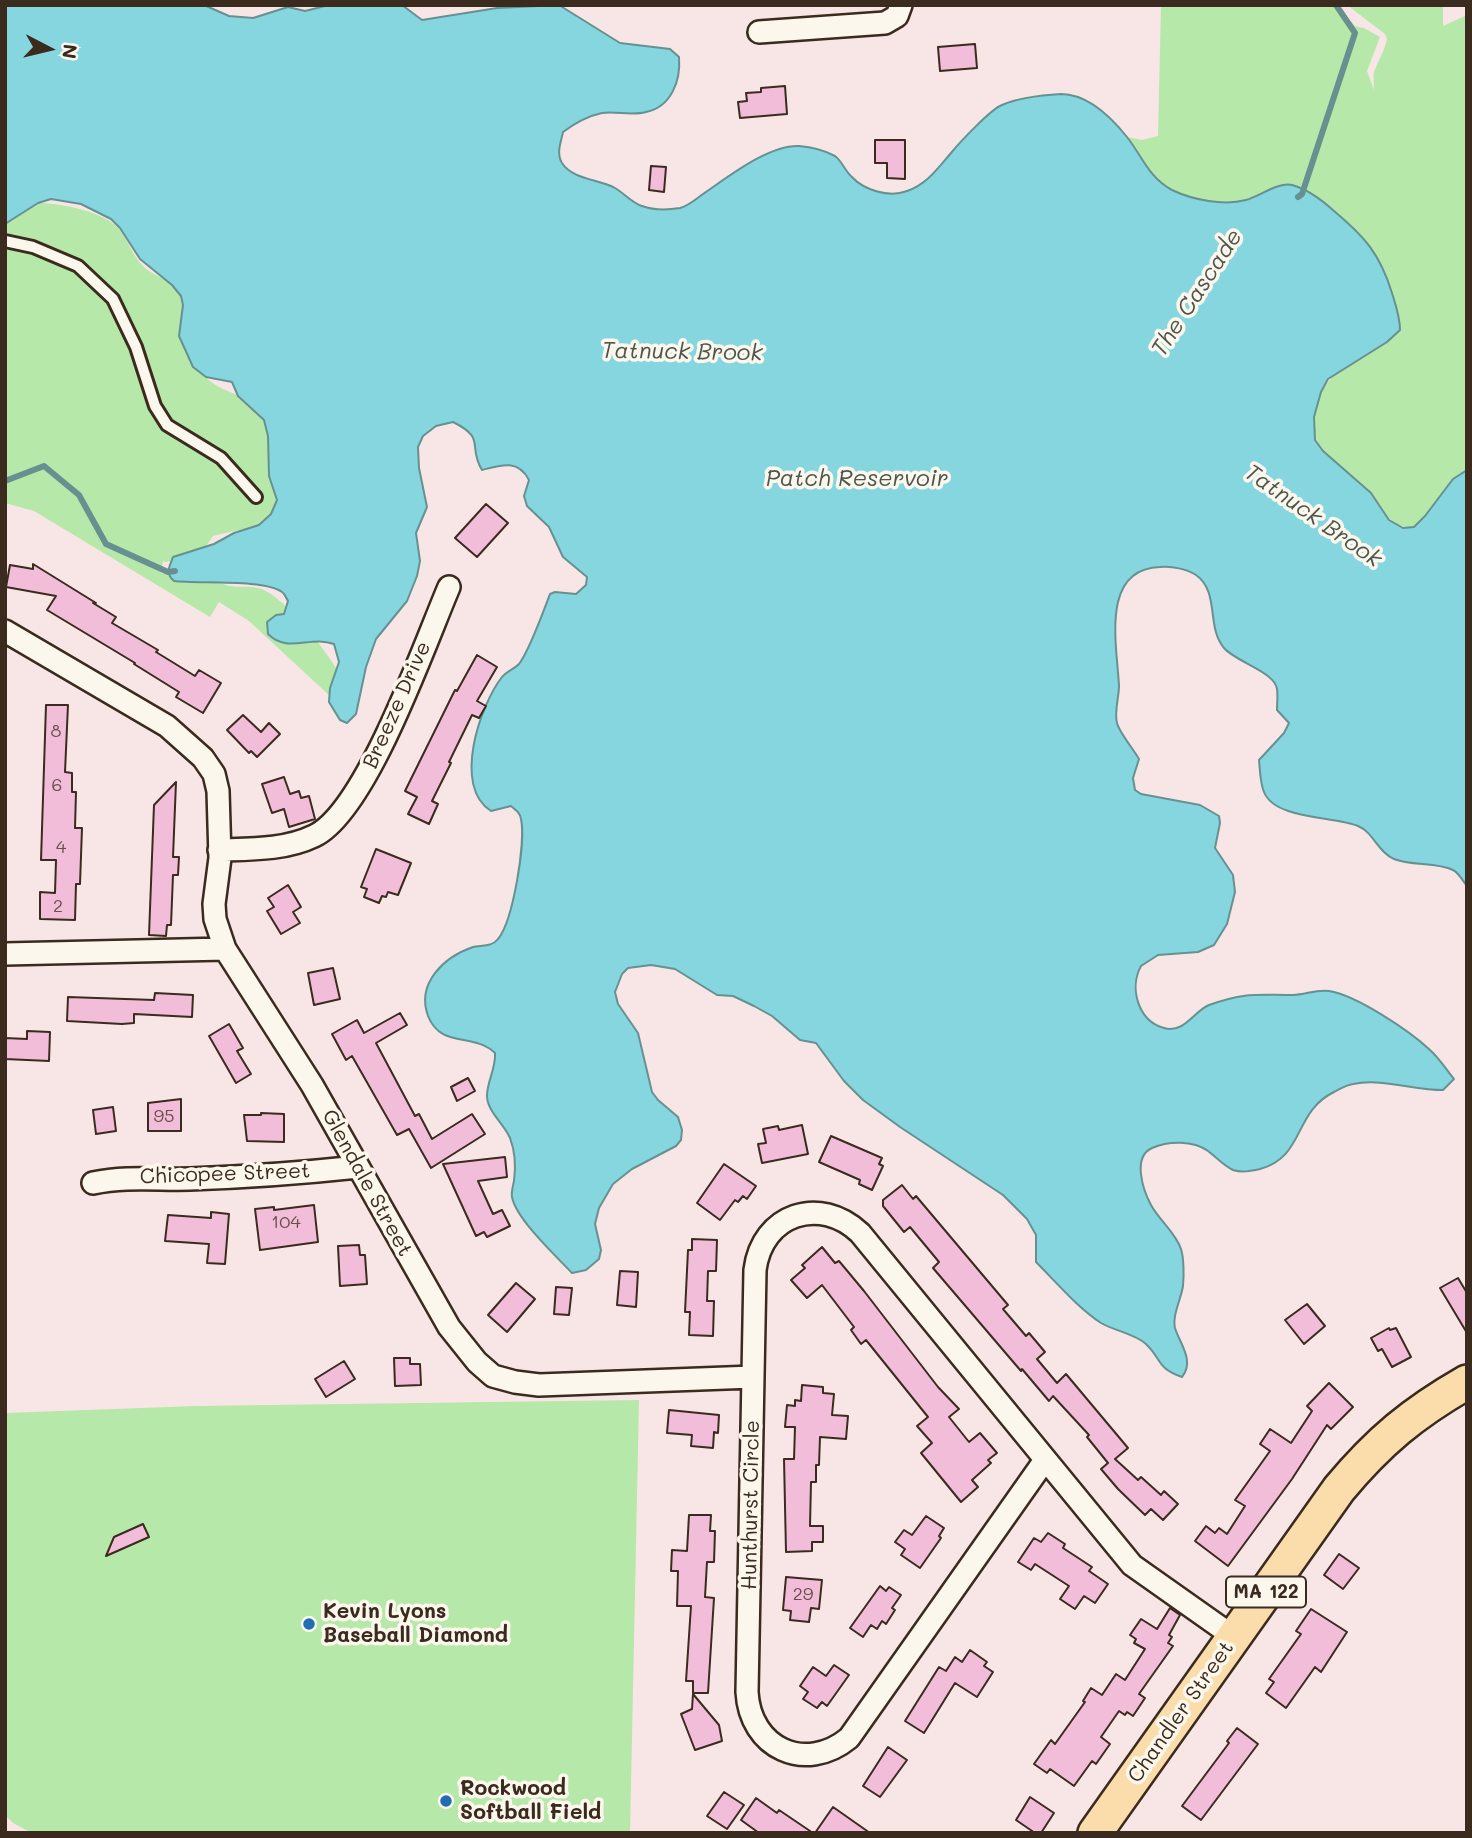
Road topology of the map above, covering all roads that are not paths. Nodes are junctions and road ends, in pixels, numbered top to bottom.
1 (901, 5) edge
2 (759, 32) dead end
3 (5, 241) edge
4 (256, 497) dead end
5 (449, 587) dead end
6 (5, 631) edge
7 (219, 850) junction
8 (225, 949) junction
9 (5, 954) edge
10 (358, 1167) junction
11 (93, 1183) dead end
12 (753, 1377) junction
13 (1467, 1382) edge
14 (1045, 1460) junction
15 (1234, 1637) junction
16 (1095, 1833) edge

1 - 2 street
3 - 4 lane
5 - 7 street, Breeze Drive
6 - 7 street, Glendale Street
7 - 8 street, Glendale Street
8 - 9 street
8 - 10 street, Glendale Street
10 - 11 street, Chicopee Street
10 - 12 street, Glendale Street
12 - 14 street, Hunthurst Circle
12 - 14 street, Hunthurst Circle
13 - 15 main road, Chandler Street / MA 122
14 - 15 street, Hunthurst Circle
15 - 16 main road, Chandler Street / MA 122

